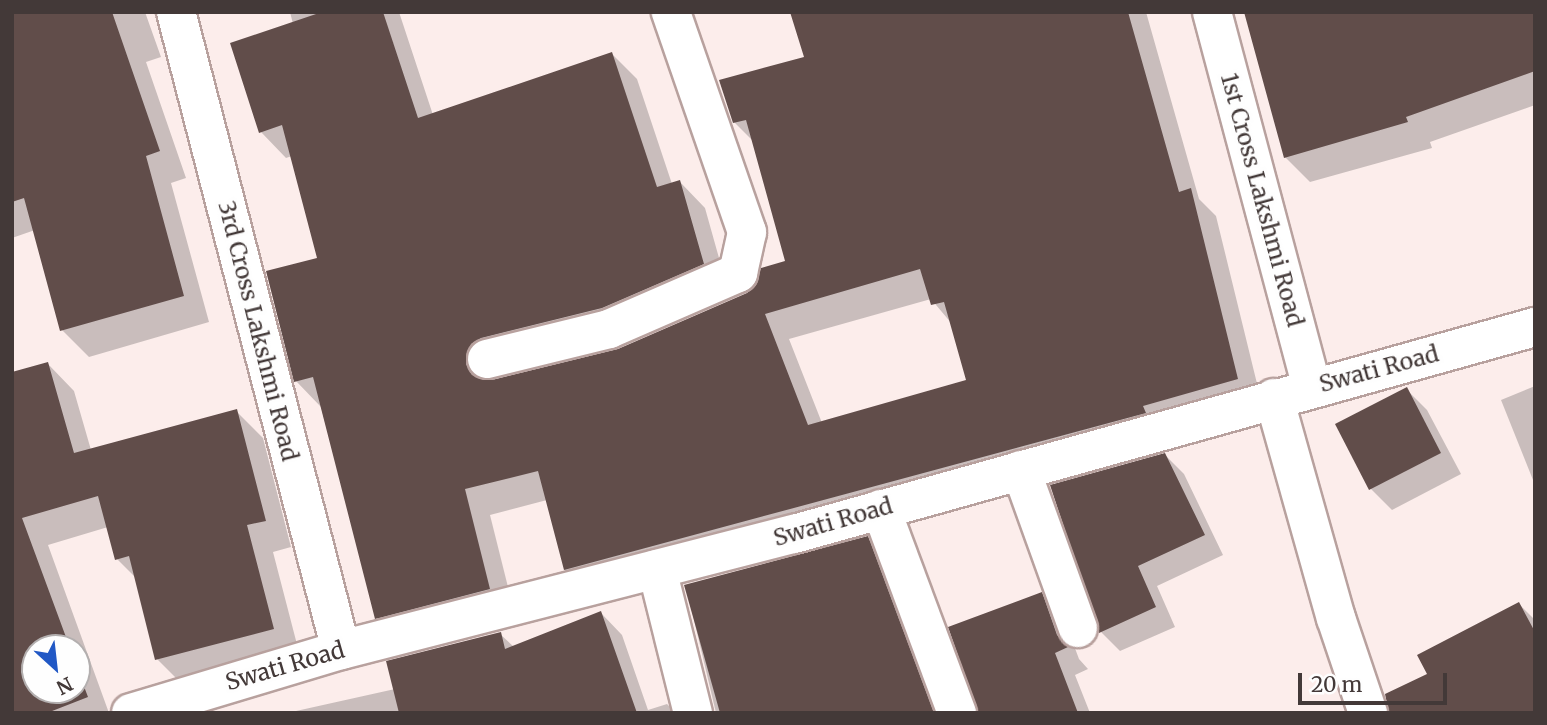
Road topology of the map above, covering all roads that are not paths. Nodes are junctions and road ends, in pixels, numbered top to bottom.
1 (176, 12) edge
2 (671, 12) edge
3 (1212, 12) edge
4 (1535, 327) edge
5 (487, 359) dead end
6 (1312, 388) junction
7 (1274, 398) junction
8 (1021, 470) junction
9 (881, 509) junction
10 (657, 569) junction
11 (1078, 628) dead end
12 (341, 650) junction
13 (155, 709) edge
14 (692, 713) edge
15 (957, 713) edge
16 (1368, 713) edge

1 - 12 street, 3rd Cross Lakshmi Road
2 - 5 street
3 - 6 street, 1st Cross Lakshmi Road
4 - 6 street, Swati Road
6 - 7 street, Swati Road
7 - 8 street, Swati Road
7 - 16 street
8 - 9 street, Swati Road
8 - 11 street
9 - 10 street, Swati Road
9 - 15 street
10 - 12 street, Swati Road
10 - 14 street
12 - 13 street, Swati Road

